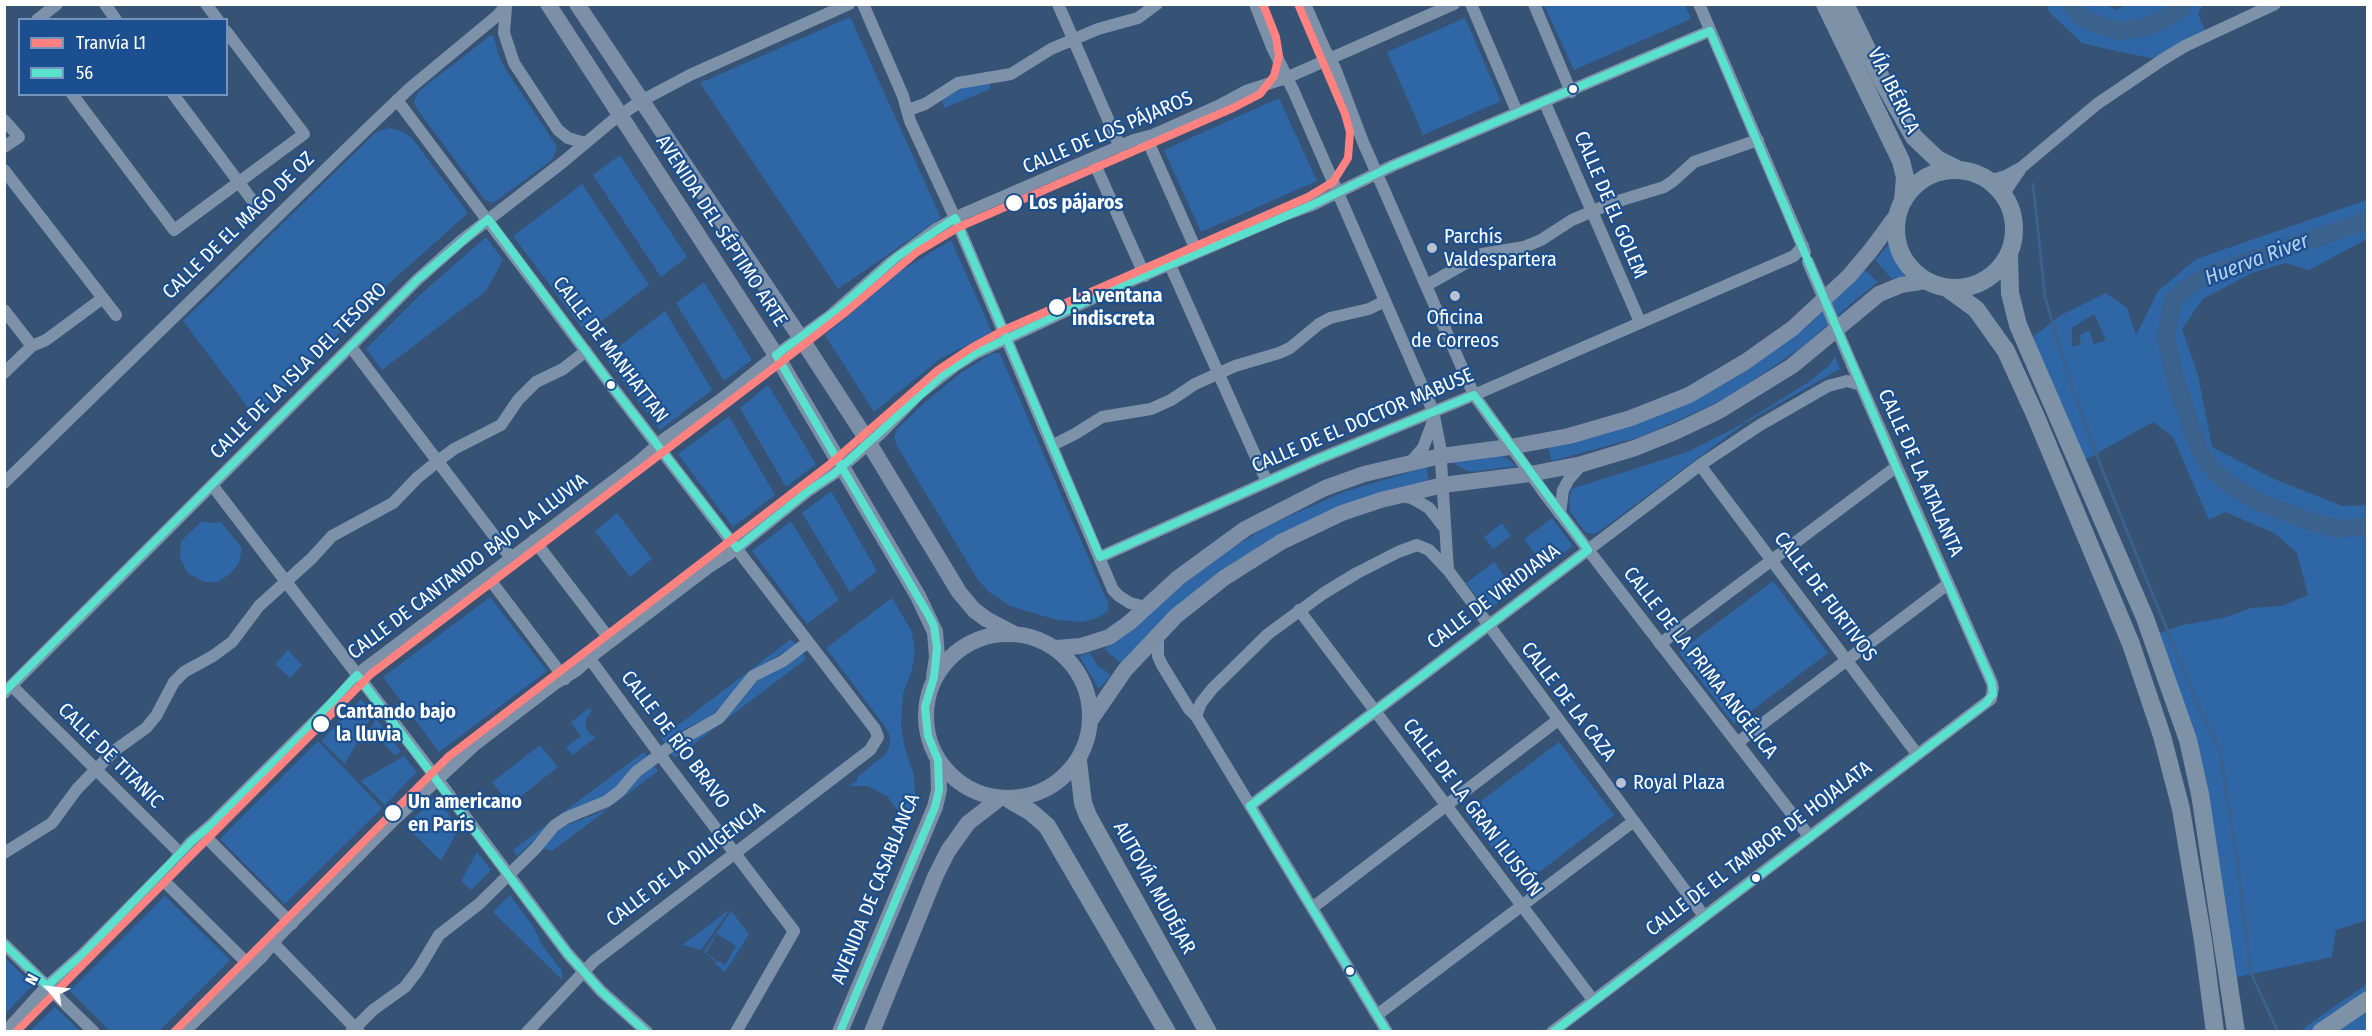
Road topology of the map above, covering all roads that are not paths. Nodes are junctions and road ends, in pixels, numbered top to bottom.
1 (57, 4) edge
2 (105, 4) edge
3 (206, 4) edge
4 (548, 4) edge
5 (577, 4) edge
6 (849, 4) edge
7 (864, 4) edge
8 (1058, 4) edge
9 (1157, 4) edge
10 (1255, 4) edge
11 (1305, 4) edge
12 (1454, 4) edge
13 (1471, 4) edge
14 (1534, 4) edge
15 (1699, 4) edge
16 (1825, 4) edge
17 (1845, 4) edge
18 (2275, 4) edge
19 (507, 5) edge
20 (40, 18) edge
21 (115, 18) edge
22 (216, 18) edge
23 (1710, 31) junction
24 (228, 34) edge
25 (1073, 39) junction
26 (1329, 59) junction
27 (1286, 78) junction
28 (1571, 92) junction
29 (74, 96) edge
30 (175, 96) edge
31 (397, 100) junction
32 (641, 101) junction
33 (1545, 103) junction
34 (908, 110) junction
35 (1518, 112) junction
36 (621, 114) junction
37 (4, 120) edge
38 (1146, 137) junction
39 (1758, 140) junction
40 (585, 143) junction
41 (4, 147) edge
42 (1120, 147) junction
43 (1093, 160) junction
44 (2022, 167) junction
45 (1957, 169) junction
46 (4, 170) edge
47 (1377, 174) junction
48 (1988, 181) junction
49 (240, 183) junction
50 (1337, 192) junction
51 (2003, 195) junction
52 (252, 200) dead end
53 (1901, 207) junction
54 (1592, 212) junction
55 (955, 218) junction
56 (488, 219) junction
57 (1803, 246) junction
58 (1197, 252) junction
59 (2009, 254) junction
60 (1170, 265) junction
61 (1145, 276) junction
62 (1926, 281) junction
63 (1427, 285) junction
64 (1947, 288) junction
65 (103, 298) junction
66 (1385, 301) junction
67 (4, 310) edge
68 (116, 315) dead end
69 (4, 318) edge
70 (1640, 322) junction
71 (800, 337) junction
72 (1008, 339) junction
73 (32, 346) junction
74 (351, 347) junction
75 (586, 351) junction
76 (776, 355) junction
77 (4, 373) edge
78 (1218, 373) junction
79 (1861, 385) junction
80 (1474, 395) junction
81 (1433, 414) junction
82 (658, 444) junction
83 (869, 444) junction
84 (1053, 445) junction
85 (1510, 447) junction
86 (1441, 456) junction
87 (438, 461) junction
88 (1410, 464) junction
89 (1582, 464) junction
90 (1700, 465) junction
91 (843, 466) junction
92 (1896, 467) junction
93 (1530, 474) junction
94 (1267, 482) junction
95 (4, 483) edge
96 (212, 485) junction
97 (1443, 485) junction
98 (1396, 496) junction
99 (1560, 514) junction
100 (1444, 528) junction
101 (534, 540) junction
102 (737, 548) junction
103 (1588, 550) junction
104 (1100, 556) junction
105 (511, 558) junction
106 (1772, 559) junction
107 (1448, 570) junction
108 (488, 577) junction
109 (285, 581) junction
110 (1948, 584) junction
111 (1146, 607) junction
112 (1299, 610) junction
113 (1488, 627) junction
114 (1014, 634) junction
115 (1158, 635) junction
116 (611, 641) junction
117 (808, 642) junction
118 (1660, 644) junction
119 (1056, 648) junction
120 (590, 659) junction
121 (1848, 660) junction
122 (357, 675) junction
123 (934, 677) junction
124 (565, 679) junction
125 (8, 689) edge
126 (1991, 699) joint
127 (1375, 713) junction
128 (1196, 716) junction
129 (1558, 720) junction
130 (1090, 721) junction
131 (877, 740) joint
132 (1737, 743) junction
133 (1917, 754) junction
134 (660, 755) junction
135 (938, 760) junction
136 (1078, 761) junction
137 (96, 770) junction
138 (438, 780) junction
139 (1004, 800) junction
140 (1250, 806) junction
141 (1445, 806) junction
142 (1634, 821) junction
143 (202, 833) junction
144 (1809, 837) junction
145 (734, 852) junction
146 (4, 853) edge
147 (181, 854) junction
148 (509, 874) junction
149 (160, 877) junction
150 (1522, 906) junction
151 (1312, 908) junction
152 (1141, 911) junction
153 (1704, 916) junction
154 (292, 924) junction
155 (4, 944) edge
156 (273, 944) junction
157 (251, 967) junction
158 (583, 972) junction
159 (1135, 978) junction
160 (47, 986) junction
161 (1593, 1000) junction
162 (2367, 1000) edge
163 (1377, 1015) junction
164 (355, 1030) edge
165 (6, 1032) edge
166 (94, 1032) edge
167 (184, 1032) edge
168 (527, 1032) edge
169 (647, 1032) edge
170 (736, 1032) edge
171 (840, 1032) edge
172 (872, 1032) edge
173 (1158, 1032) edge
174 (1167, 1032) edge
175 (1208, 1032) edge
176 (1222, 1032) edge
177 (1387, 1032) edge
178 (1552, 1032) edge
179 (2215, 1032) edge
180 (2236, 1032) edge
181 (2321, 1032) edge

1 - 20 street
2 - 21 street
3 - 22 street
4 - 36 main road, AVENIDA DEL SÉPTIMO ARTE
5 - 32 main road, AVENIDA DEL SÉPTIMO ARTE
6 - 32 street, CALLE DE LA ISLA DEL TESORO
7 - 34 street
8 - 25 street
9 - 25 street
10 - 27 street
11 - 26 street, CALLE DE LA PRIMA ANGÉLICA
12 - 26 street, CALLE DE LOS PÁJAROS
13 - 35 street
14 - 28 street
15 - 23 street, CALLE DE LA ATALANTA
16 - 53 highway, VÍA IBÉRICA
17 - 45 highway, VÍA IBÉRICA
18 - 44 street
19 - 31 street, CALLE DE EL MAGO DE OZ
19 - 40 street
23 - 28 street
23 - 39 street, CALLE DE LA ATALANTA
24 - 49 street
25 - 34 street
25 - 42 street
26 - 27 street, CALLE DE LOS PÁJAROS
26 - 47 street, CALLE DE LA PRIMA ANGÉLICA
27 - 38 street, CALLE DE LOS PÁJAROS
27 - 50 street
28 - 33 street
29 - 49 street
30 - 49 street
31 - 56 street, CALLE DE MANHATTAN
31 - 95 street, CALLE DE EL MAGO DE OZ
32 - 36 street, CALLE DE LA ISLA DEL TESORO
32 - 71 main road, AVENIDA DEL SÉPTIMO ARTE
33 - 35 street
33 - 54 street, CALLE DE EL GOLEM
34 - 55 street
35 - 47 street
36 - 40 street, CALLE DE LA ISLA DEL TESORO
36 - 76 main road, AVENIDA DEL SÉPTIMO ARTE
37 - 41 street
38 - 42 street, CALLE DE LOS PÁJAROS
38 - 58 street
39 - 54 street
39 - 57 street, CALLE DE LA ATALANTA
40 - 56 street, CALLE DE LA ISLA DEL TESORO
42 - 43 street, CALLE DE LOS PÁJAROS
43 - 55 street, CALLE DE LOS PÁJAROS
43 - 61 street
44 - 48 street
44 - 51 street
45 - 48 highway
45 - 53 highway
46 - 65 street
47 - 50 street
47 - 63 street, CALLE DE LA PRIMA ANGÉLICA
48 - 51 highway
49 - 52 street
50 - 58 street
50 - 66 street
51 - 59 highway
53 - 62 highway
53 - 85 main road
54 - 63 street
54 - 70 street, CALLE DE EL GOLEM
55 - 71 street, CALLE DE LOS PÁJAROS
55 - 72 street
56 - 74 street, CALLE DE LA ISLA DEL TESORO
56 - 75 street, CALLE DE MANHATTAN
57 - 70 street, CALLE DE EL DOCTOR MABUSE
57 - 79 street, CALLE DE LA ATALANTA, bridge
58 - 60 street
59 - 64 highway
59 - 180 highway
60 - 61 street
60 - 78 street
61 - 72 street
62 - 64 highway
62 - 89 main road
63 - 80 street, CALLE DE LA PRIMA ANGÉLICA
64 - 179 highway
65 - 68 street
65 - 73 street
66 - 78 street
66 - 81 street
67 - 73 street
69 - 73 street
70 - 80 street, CALLE DE EL DOCTOR MABUSE
71 - 76 street, CALLE DE CANTANDO BAJO LA LLUVIA
71 - 83 main road, AVENIDA DEL SÉPTIMO ARTE
72 - 83 street
72 - 84 street
73 - 77 street
74 - 87 street
74 - 96 street, CALLE DE LA ISLA DEL TESORO
75 - 82 street, CALLE DE MANHATTAN
75 - 87 street
76 - 82 street, CALLE DE CANTANDO BAJO LA LLUVIA
76 - 91 main road, AVENIDA DEL SÉPTIMO ARTE
78 - 84 street
78 - 94 street
79 - 90 street, CALLE DE VIRIDIANA
79 - 92 street, CALLE DE LA ATALANTA
80 - 81 street, CALLE DE EL DOCTOR MABUSE
80 - 85 street, CALLE DE LA PRIMA ANGÉLICA
81 - 86 street
81 - 88 street
81 - 94 street, CALLE DE EL DOCTOR MABUSE
82 - 101 street, CALLE DE CANTANDO BAJO LA LLUVIA
82 - 102 street, CALLE DE MANHATTAN
83 - 91 street
83 - 114 main road, AVENIDA DEL SÉPTIMO ARTE
84 - 104 street
85 - 86 main road
85 - 93 street, CALLE DE LA PRIMA ANGÉLICA
86 - 88 main road
86 - 97 street
87 - 105 street
87 - 109 street
88 - 111 main road
89 - 93 main road
89 - 99 street
90 - 103 street, CALLE DE VIRIDIANA
90 - 106 street, CALLE DE FURTIVOS
91 - 102 street
91 - 123 main road, AVENIDA DEL SÉPTIMO ARTE
92 - 106 street
92 - 110 street, CALLE DE LA ATALANTA
93 - 97 main road
93 - 99 street, CALLE DE LA PRIMA ANGÉLICA
94 - 104 street, CALLE DE EL DOCTOR MABUSE
96 - 109 street
96 - 125 street, CALLE DE LA ISLA DEL TESORO
97 - 98 main road
97 - 100 street
98 - 100 street
98 - 115 main road
99 - 103 street, CALLE DE LA PRIMA ANGÉLICA
100 - 107 street
101 - 105 street, CALLE DE CANTANDO BAJO LA LLUVIA
101 - 116 street
102 - 116 street
102 - 117 street, CALLE DE MANHATTAN
103 - 113 street, CALLE DE VIRIDIANA
103 - 118 street, CALLE DE LA PRIMA ANGÉLICA
104 - 111 street
105 - 108 street, CALLE DE CANTANDO BAJO LA LLUVIA
106 - 118 street
106 - 121 street, CALLE DE FURTIVOS
107 - 112 street
107 - 113 street
108 - 122 street, CALLE DE CANTANDO BAJO LA LLUVIA
108 - 124 street
109 - 122 street
109 - 137 street
110 - 121 street
110 - 126 street, CALLE DE LA ATALANTA
111 - 119 main road
112 - 127 street, CALLE DE LA GRAN ILUSIÓN
112 - 128 street
113 - 127 street, CALLE DE VIRIDIANA
113 - 129 street, CALLE DE LA CAZA
114 - 119 main road
114 - 123 main road
115 - 128 street
115 - 130 main road
116 - 120 street
117 - 131 street, CALLE DE MANHATTAN
117 - 134 street
118 - 132 street, CALLE DE LA PRIMA ANGÉLICA
119 - 130 main road
120 - 124 street
120 - 134 street, CALLE DE RÍO BRAVO
121 - 132 street
121 - 133 street, CALLE DE FURTIVOS
122 - 138 street
122 - 143 street, CALLE DE CANTANDO BAJO LA LLUVIA
123 - 135 main road
124 - 138 street
125 - 137 street, CALLE DE TITANIC
126 - 133 street, CALLE DE EL TAMBOR DE HOJALATA
127 - 140 street, CALLE DE VIRIDIANA
127 - 141 street, CALLE DE LA GRAN ILUSIÓN
128 - 140 street
129 - 141 street
129 - 142 street, CALLE DE LA CAZA
130 - 136 main road
131 - 145 street, CALLE DE LA DILIGENCIA
132 - 144 street, CALLE DE LA PRIMA ANGÉLICA
133 - 144 street, CALLE DE EL TAMBOR DE HOJALATA
134 - 145 street, CALLE DE RÍO BRAVO
134 - 148 street
135 - 139 main road
135 - 171 main road, AVENIDA DE CASABLANCA
136 - 139 main road
136 - 152 highway, AUTOVÍA MUDÉJAR
137 - 146 street
137 - 147 street, CALLE DE TITANIC
138 - 148 street
138 - 154 street
139 - 159 highway
139 - 172 main road
140 - 151 street
141 - 150 street, CALLE DE LA GRAN ILUSIÓN
141 - 151 street
142 - 150 street
142 - 153 street, CALLE DE LA CAZA
143 - 147 street, CALLE DE CANTANDO BAJO LA LLUVIA
143 - 154 street
144 - 153 street, CALLE DE EL TAMBOR DE HOJALATA
145 - 158 street, CALLE DE LA DILIGENCIA
145 - 170 street, CALLE DE RÍO BRAVO
147 - 149 street, CALLE DE CANTANDO BAJO LA LLUVIA
148 - 158 street
148 - 164 street
149 - 157 street
149 - 160 street, CALLE DE CANTANDO BAJO LA LLUVIA
150 - 161 street, CALLE DE LA GRAN ILUSIÓN
150 - 163 street
151 - 163 street
152 - 175 highway, AUTOVÍA MUDÉJAR
152 - 176 highway
153 - 161 street, CALLE DE EL TAMBOR DE HOJALATA
154 - 156 street
155 - 160 street
156 - 157 street
156 - 164 street
157 - 167 street
158 - 168 street, CALLE DE LA DILIGENCIA
158 - 169 street
159 - 173 highway
159 - 174 highway
160 - 165 street, CALLE DE CANTANDO BAJO LA LLUVIA
160 - 166 street
161 - 178 street, CALLE DE EL TAMBOR DE HOJALATA
162 - 181 highway
163 - 177 street

